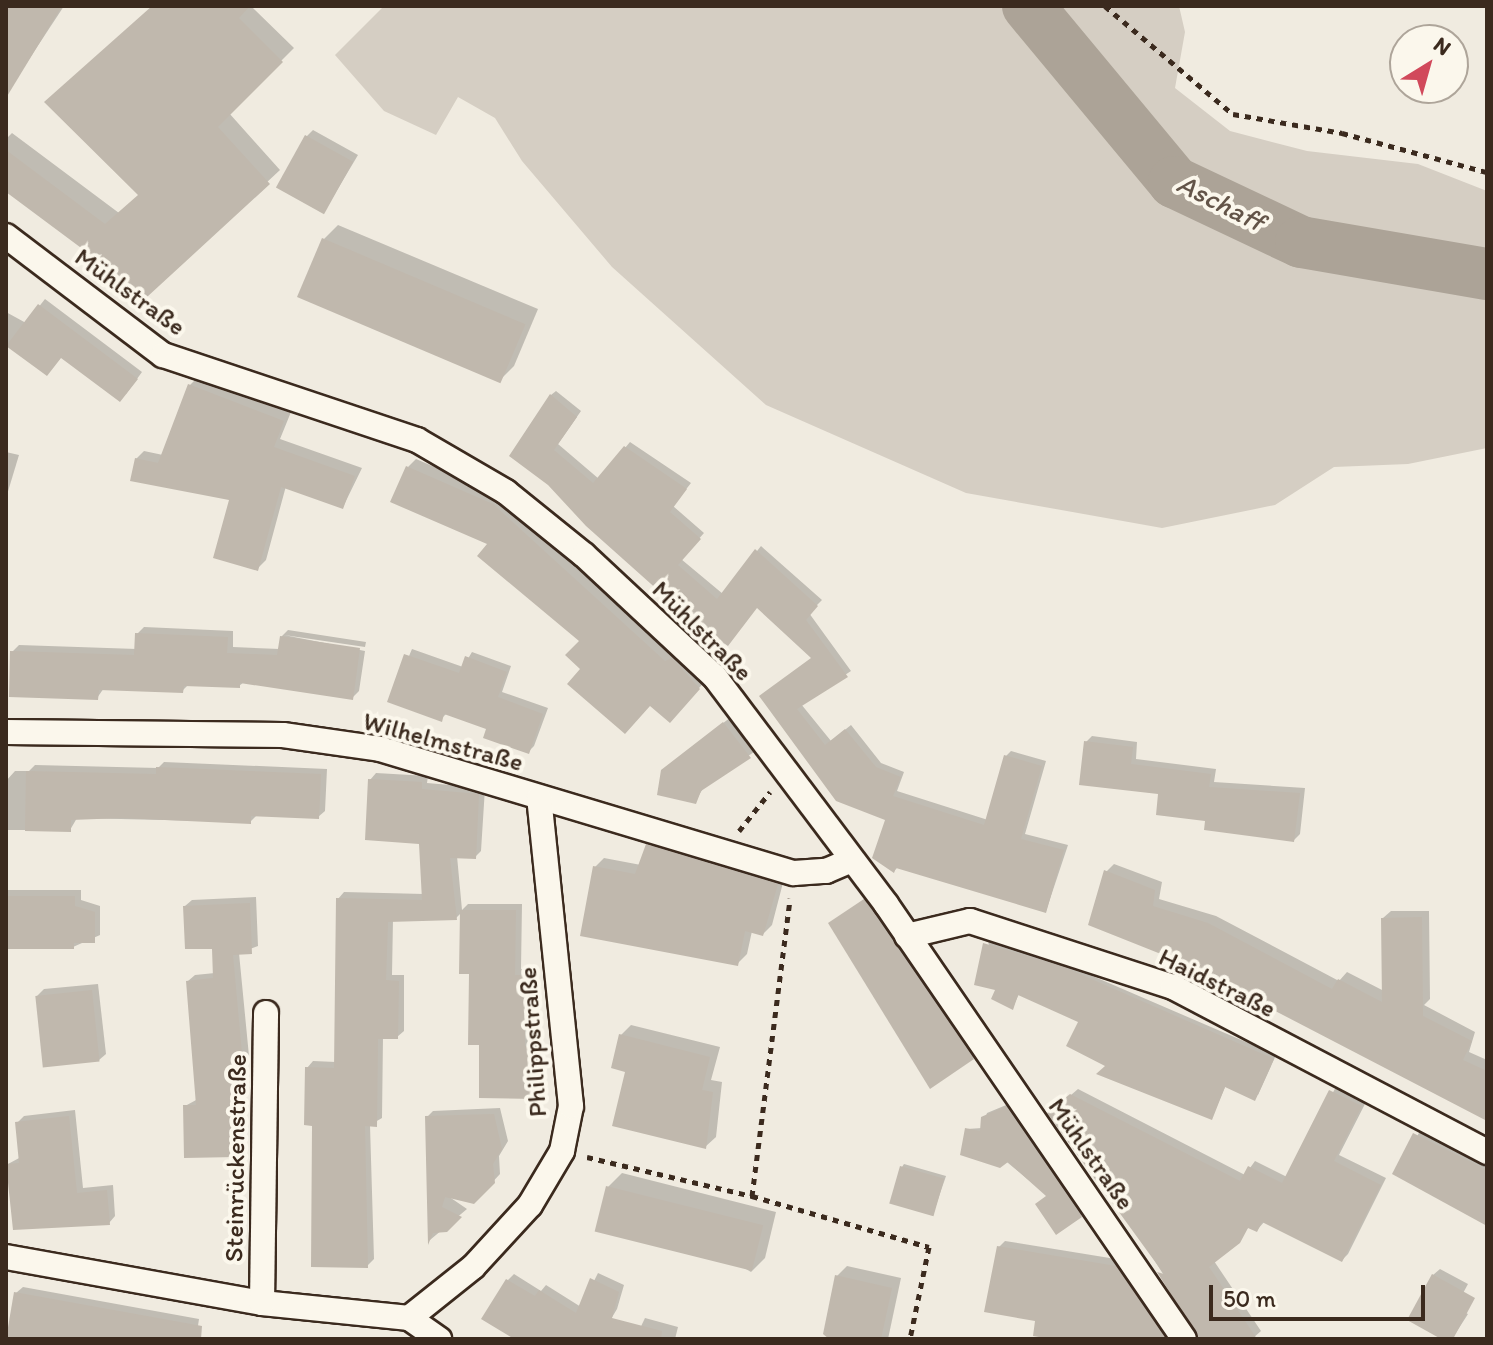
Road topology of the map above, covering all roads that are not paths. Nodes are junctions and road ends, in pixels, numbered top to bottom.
1 (6, 236) edge
2 (6, 732) edge
3 (539, 798) junction
4 (852, 860) junction
5 (907, 936) junction
6 (266, 1013) dead end
7 (1487, 1152) edge
8 (6, 1257) edge
9 (262, 1303) junction
10 (409, 1318) junction
11 (439, 1339) edge
12 (1184, 1339) edge

1 - 4 street, Mühlstraße
2 - 3 street, Wilhelmstraße
3 - 4 street, Wilhelmstraße
3 - 10 street, Philippstraße
4 - 5 street, Mühlstraße
5 - 7 street, Haidstraße
5 - 12 street, Mühlstraße
6 - 9 street, Steinrückenstraße
8 - 9 street, Steinrückenstraße
9 - 10 street, Steinrückenstraße
10 - 11 street, Steinrückenstraße

